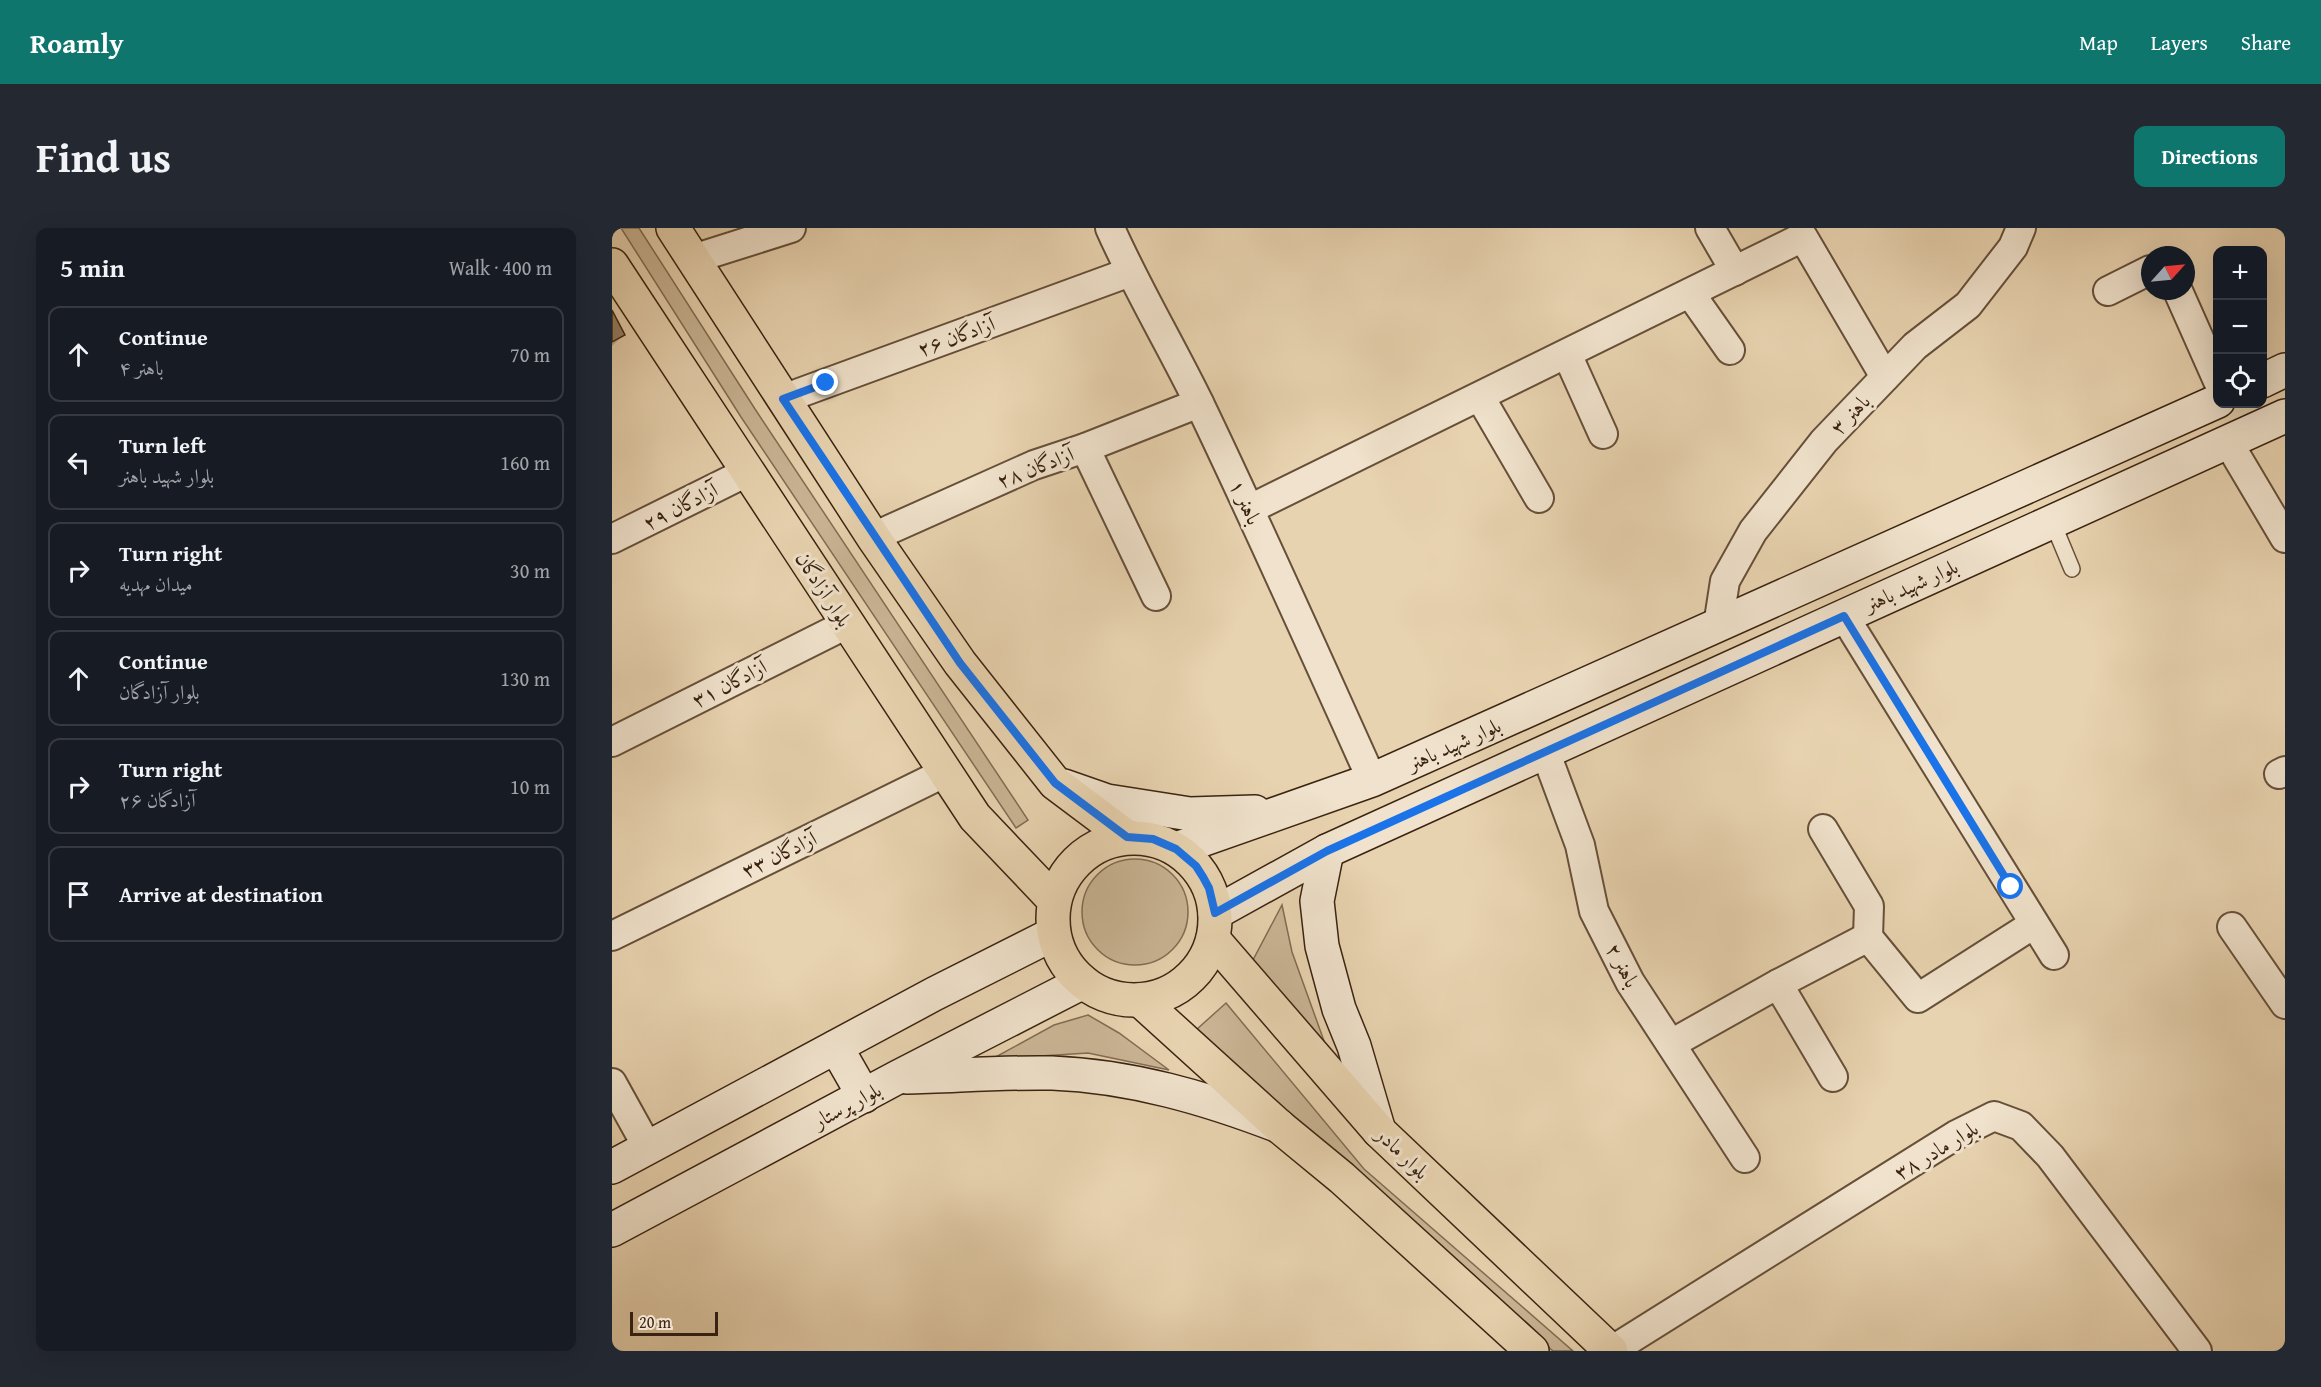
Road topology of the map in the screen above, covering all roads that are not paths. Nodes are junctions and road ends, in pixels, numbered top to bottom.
1 (673, 228) edge
2 (791, 228) edge
3 (1110, 228) edge
4 (1710, 228) edge
5 (2021, 228) edge
6 (1813, 233) edge
7 (693, 259) junction
8 (612, 265) edge
9 (1735, 271) junction
10 (1130, 272) junction
11 (2141, 274) edge
12 (2108, 291) dead end
13 (1690, 293) junction
14 (2181, 300) edge
15 (1730, 350) dead end
16 (1567, 354) junction
17 (2285, 370) edge
18 (1885, 377) junction
19 (2267, 379) edge
20 (2213, 387) edge
21 (2213, 396) edge
22 (1480, 397) junction
23 (783, 399) junction
24 (1199, 403) junction
25 (2219, 408) edge
26 (2285, 416) edge
27 (1603, 434) dead end
28 (2228, 442) junction
29 (1084, 448) junction
30 (747, 472) junction
31 (1539, 498) dead end
32 (1250, 509) junction
33 (2052, 521) junction
34 (873, 537) junction
35 (2285, 538) edge
36 (612, 539) edge
37 (2072, 569) dead end
38 (1156, 597) dead end
39 (1844, 616) junction
40 (847, 624) junction
41 (1718, 626) junction
42 (612, 742) edge
43 (1545, 752) junction
44 (946, 772) junction
45 (1372, 780) junction
46 (1055, 783) junction
47 (1293, 810) junction
48 (1823, 829) dead end
49 (1127, 837) junction
50 (1176, 849) junction
51 (1327, 851) junction
52 (1054, 900) junction
53 (2034, 924) junction
54 (1214, 926) junction
55 (2232, 927) dead end
56 (1053, 934) junction
57 (612, 936) edge
58 (1868, 937) junction
59 (2054, 955) dead end
60 (1083, 982) junction
61 (1778, 984) junction
62 (1140, 1000) junction
63 (2285, 1004) edge
64 (1671, 1044) junction
65 (836, 1047) junction
66 (898, 1077) junction
67 (1833, 1077) dead end
68 (612, 1083) edge
69 (864, 1096) junction
70 (1280, 1126) junction
71 (1379, 1131) junction
72 (648, 1148) junction
73 (1745, 1158) dead end
74 (612, 1167) edge
75 (612, 1230) edge
76 (1532, 1351) edge
77 (1611, 1351) edge
78 (2197, 1351) edge

1 - 7 main road
2 - 7 street
3 - 10 street, باهنر ۱
4 - 9 street
5 - 18 street, باهنر ۳
6 - 9 street
6 - 18 street
7 - 23 main road
8 - 30 main road, بلوار آزادگان
9 - 13 street
10 - 23 street, آزادگان ۲۶
10 - 24 street, باهنر ۱
11 - 12 street
13 - 15 street
13 - 16 street
14 - 20 street
16 - 22 street
16 - 27 street
17 - 19 main road
18 - 41 street, باهنر ۳
21 - 41 main road, بلوار شهید باهنر
22 - 31 street
22 - 32 street
23 - 34 main road
24 - 29 street, آزادگان ۲۸
24 - 32 street, باهنر ۱
25 - 28 main road
26 - 28 main road, بلوار شهید باهنر
28 - 33 main road, بلوار شهید باهنر
28 - 35 street
29 - 34 street, آزادگان ۲۸
29 - 38 street
30 - 36 street, آزادگان ۲۹
30 - 40 main road, بلوار آزادگان
32 - 45 street, باهنر ۱
33 - 37 lane
33 - 39 main road, بلوار شهید باهنر
34 - 46 main road
39 - 43 main road, بلوار شهید باهنر
39 - 53 street
40 - 42 street, آزادگان ۳۱
40 - 44 main road, بلوار آزادگان
41 - 45 main road, بلوار شهید باهنر
43 - 51 main road, بلوار شهید باهنر
43 - 64 street, باهنر ۲
44 - 52 main road, بلوار آزادگان
44 - 57 street, آزادگان ۳۳
45 - 47 main road, بلوار شهید باهنر
46 - 47 main road
46 - 49 main road
47 - 50 main road, بلوار شهید باهنر
48 - 58 street
49 - 50 main road
49 - 52 main road
50 - 54 main road
51 - 54 main road, بلوار شهید باهنر
51 - 71 main road
52 - 56 main road
53 - 58 street
53 - 59 street
54 - 62 main road
54 - 71 main road, بلوار مادر
55 - 63 street
56 - 60 main road
56 - 65 main road
58 - 61 street
60 - 62 main road
60 - 66 main road, بلوار پرستار
61 - 64 street
61 - 67 street
62 - 70 main road
64 - 73 street, باهنر ۲
65 - 69 main road
65 - 72 main road
66 - 69 main road, بلوار پرستار
66 - 70 main road
68 - 72 street
69 - 75 main road, بلوار پرستار
70 - 76 main road
71 - 77 main road, بلوار مادر
72 - 74 main road
77 - 78 street, بلوار مادر ۳۸

